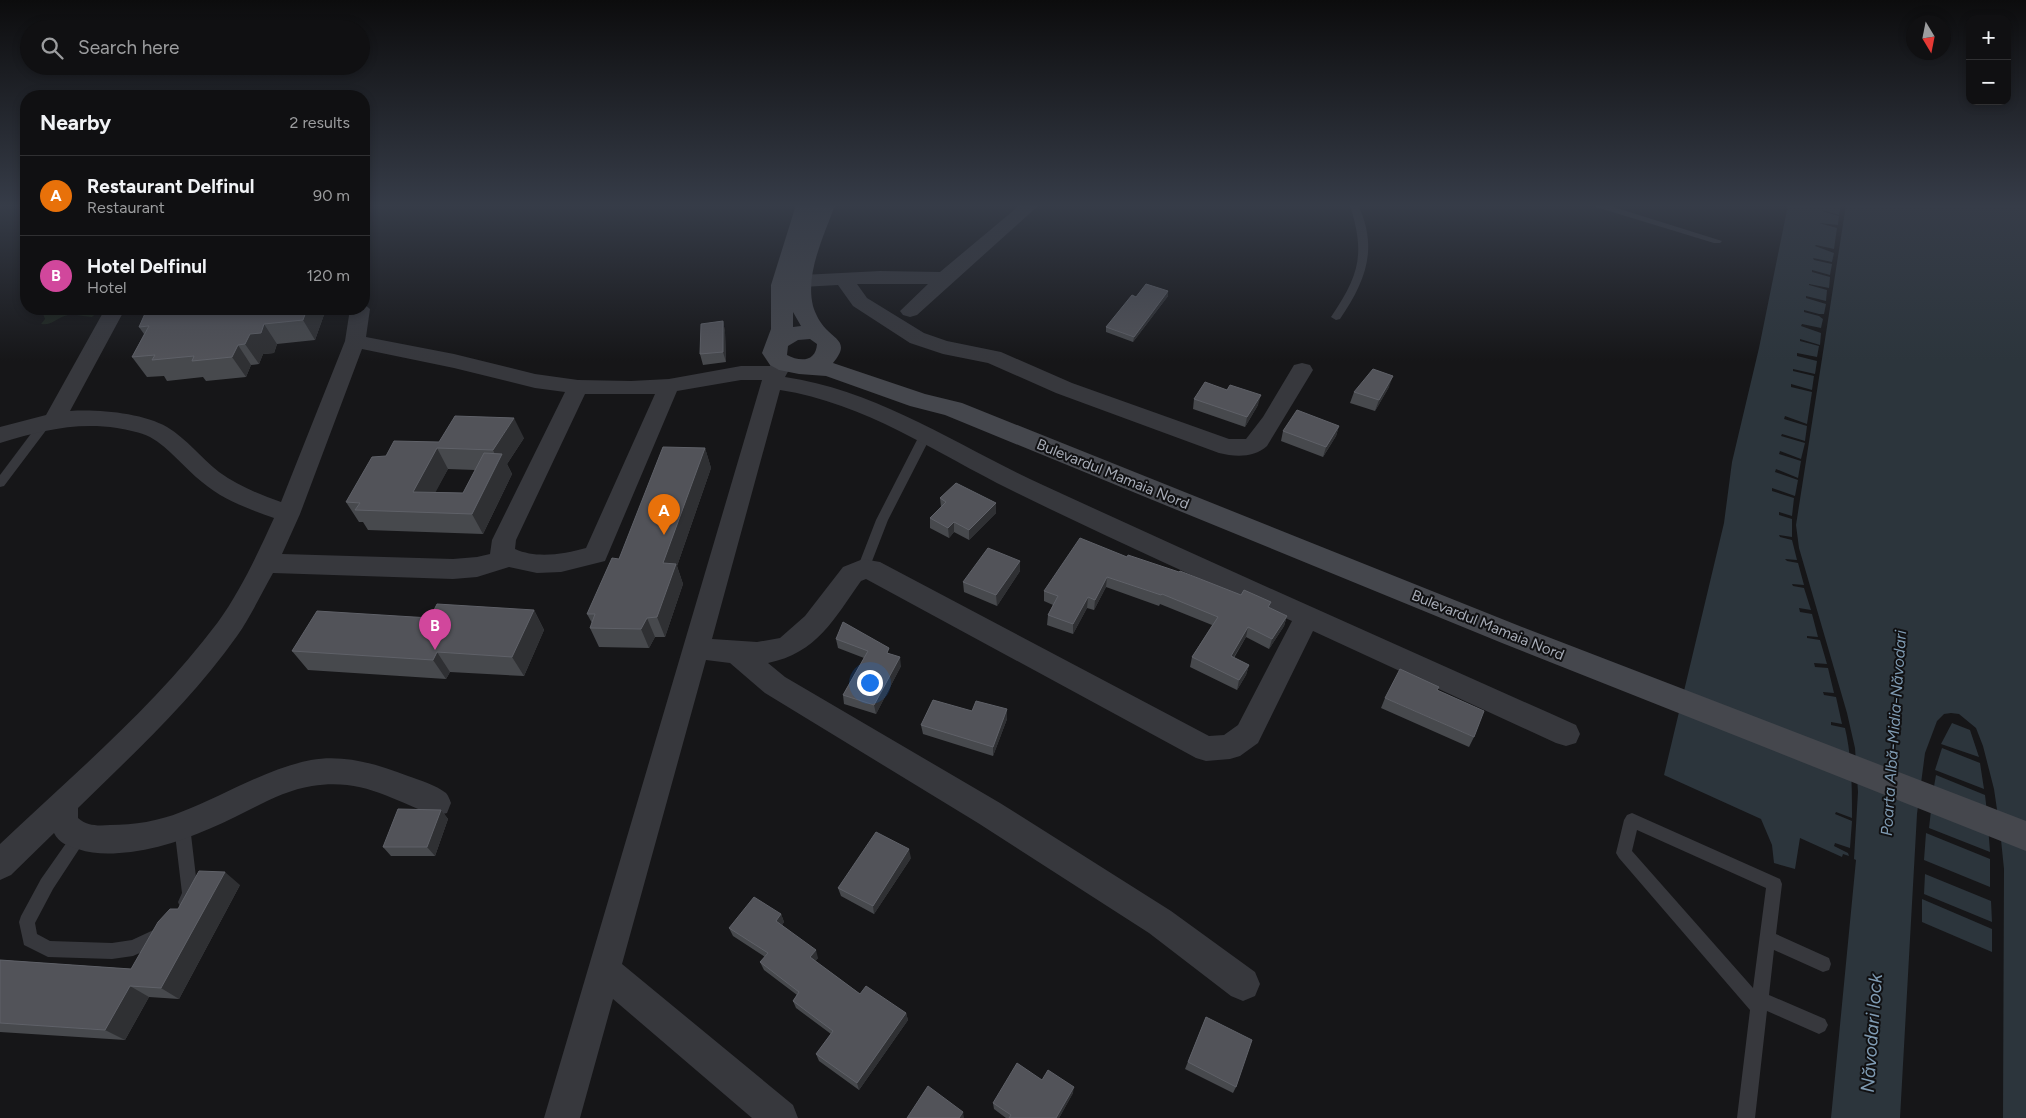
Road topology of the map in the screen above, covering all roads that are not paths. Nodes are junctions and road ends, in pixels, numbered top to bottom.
1 (790, 257) edge
2 (808, 257) edge
3 (969, 257) edge
4 (1361, 257) edge
5 (944, 278) junction
6 (843, 279) junction
7 (802, 281) junction
8 (910, 311) dead end
9 (111, 315) edge
10 (359, 315) edge
11 (1336, 317) dead end
12 (824, 339) junction
13 (355, 341) junction
14 (777, 365) junction
15 (808, 366) junction
16 (1302, 370) dead end
17 (669, 386) junction
18 (578, 387) junction
19 (953, 409) junction
20 (50, 420) junction
21 (0, 435) edge
22 (925, 436) junction
23 (0, 483) edge
24 (288, 514) junction
25 (509, 558) junction
26 (266, 564) junction
27 (863, 569) junction
28 (1307, 617) junction
29 (698, 648) junction
30 (736, 652) junction
31 (1566, 734) dead end
32 (64, 804) junction
33 (436, 804) dead end
34 (182, 826) junction
35 (2026, 836) edge
36 (79, 837) junction
37 (0, 865) edge
38 (1767, 938) junction
39 (1823, 964) dead end
40 (605, 971) junction
41 (1243, 984) dead end
42 (1759, 1002) junction
43 (1819, 1025) dead end
44 (562, 1118) edge
45 (780, 1118) edge
46 (1746, 1118) edge

1 - 14 main road
2 - 7 main road, Bulevardul Mamaia Nord
3 - 5 street
4 - 11 lane
5 - 6 street
5 - 8 street
6 - 7 street
6 - 16 street
7 - 12 main road, Bulevardul Mamaia Nord
9 - 20 street
10 - 13 street
12 - 14 main road
12 - 15 main road
12 - 19 main road, Bulevardul Mamaia Nord
13 - 18 street
13 - 24 street
14 - 15 main road, Bulevardul Mamaia Nord
14 - 17 street
14 - 22 street
14 - 29 street
15 - 19 main road, Bulevardul Mamaia Nord
17 - 18 street
17 - 25 street
18 - 25 street
19 - 35 main road, Bulevardul Mamaia Nord
20 - 21 street
20 - 23 lane
20 - 24 street
22 - 27 lane
22 - 28 street
24 - 26 street
25 - 26 street
26 - 32 street
27 - 28 street
27 - 30 street
28 - 31 street
29 - 30 street
29 - 40 street
30 - 41 street
32 - 36 street
32 - 37 street
33 - 34 street
34 - 36 street
34 - 36 lane
38 - 39 lane
38 - 42 lane
38 - 42 lane
40 - 44 street
40 - 45 street
42 - 43 lane
42 - 46 lane

